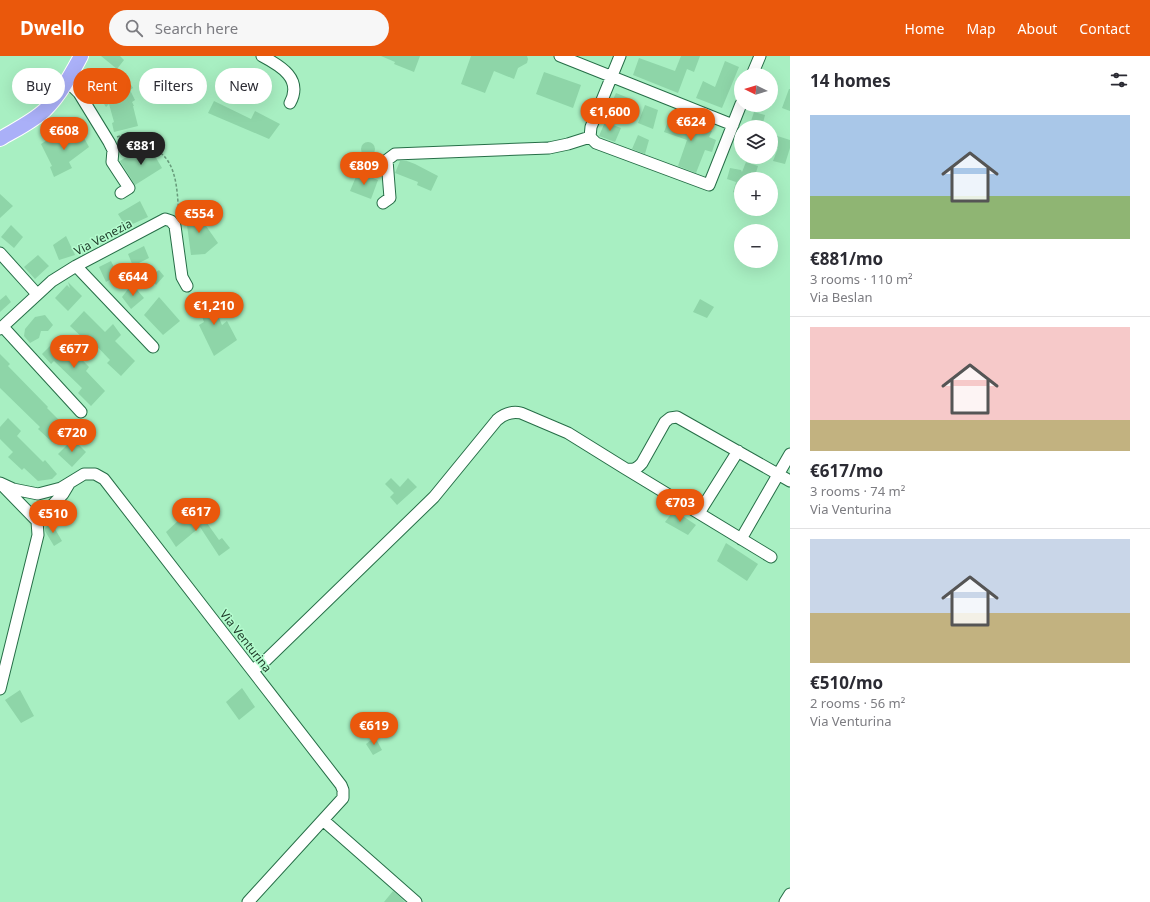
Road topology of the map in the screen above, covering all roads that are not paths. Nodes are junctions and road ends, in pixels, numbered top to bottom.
1 (81, 56) edge
2 (262, 56) edge
3 (560, 56) edge
4 (620, 56) edge
5 (759, 56) edge
6 (755, 68) edge
7 (613, 77) junction
8 (67, 81) junction
9 (290, 103) dead end
10 (738, 112) edge
11 (733, 125) junction
12 (590, 136) junction
13 (0, 139) edge
14 (121, 193) dead end
15 (383, 204) dead end
16 (0, 253) edge
17 (76, 266) junction
18 (186, 286) dead end
19 (37, 294) junction
20 (1, 328) edge
21 (153, 347) dead end
22 (81, 412) dead end
23 (738, 451) junction
24 (790, 454) edge
25 (626, 469) junction
26 (778, 474) junction
27 (790, 481) edge
28 (71, 482) junction
29 (0, 483) edge
30 (699, 513) junction
31 (37, 521) junction
32 (741, 539) junction
33 (771, 557) dead end
34 (252, 670) junction
35 (0, 689) edge
36 (323, 820) junction
37 (790, 894) edge
38 (248, 902) edge
39 (416, 902) edge
40 (785, 902) edge

1 - 8 main road
2 - 9 street
3 - 7 street
4 - 7 street
5 - 6 street
7 - 11 street
7 - 12 street
8 - 13 main road
8 - 14 street
10 - 11 street
11 - 12 street
12 - 15 street
16 - 19 street
17 - 18 street, Via Venezia
17 - 19 street, Via Venezia
17 - 21 street
19 - 20 street, Via Venezia
20 - 22 street
23 - 25 street
23 - 26 street
23 - 30 street
24 - 26 street
25 - 30 street
25 - 34 street
26 - 27 street
26 - 32 street
28 - 29 street, Via Venturina
28 - 31 street
28 - 34 street, Via Venturina
29 - 31 street
30 - 32 street
31 - 35 street
32 - 33 street
34 - 36 street, Via Venturina
36 - 38 street, Via Venturina
36 - 39 street
37 - 40 street

